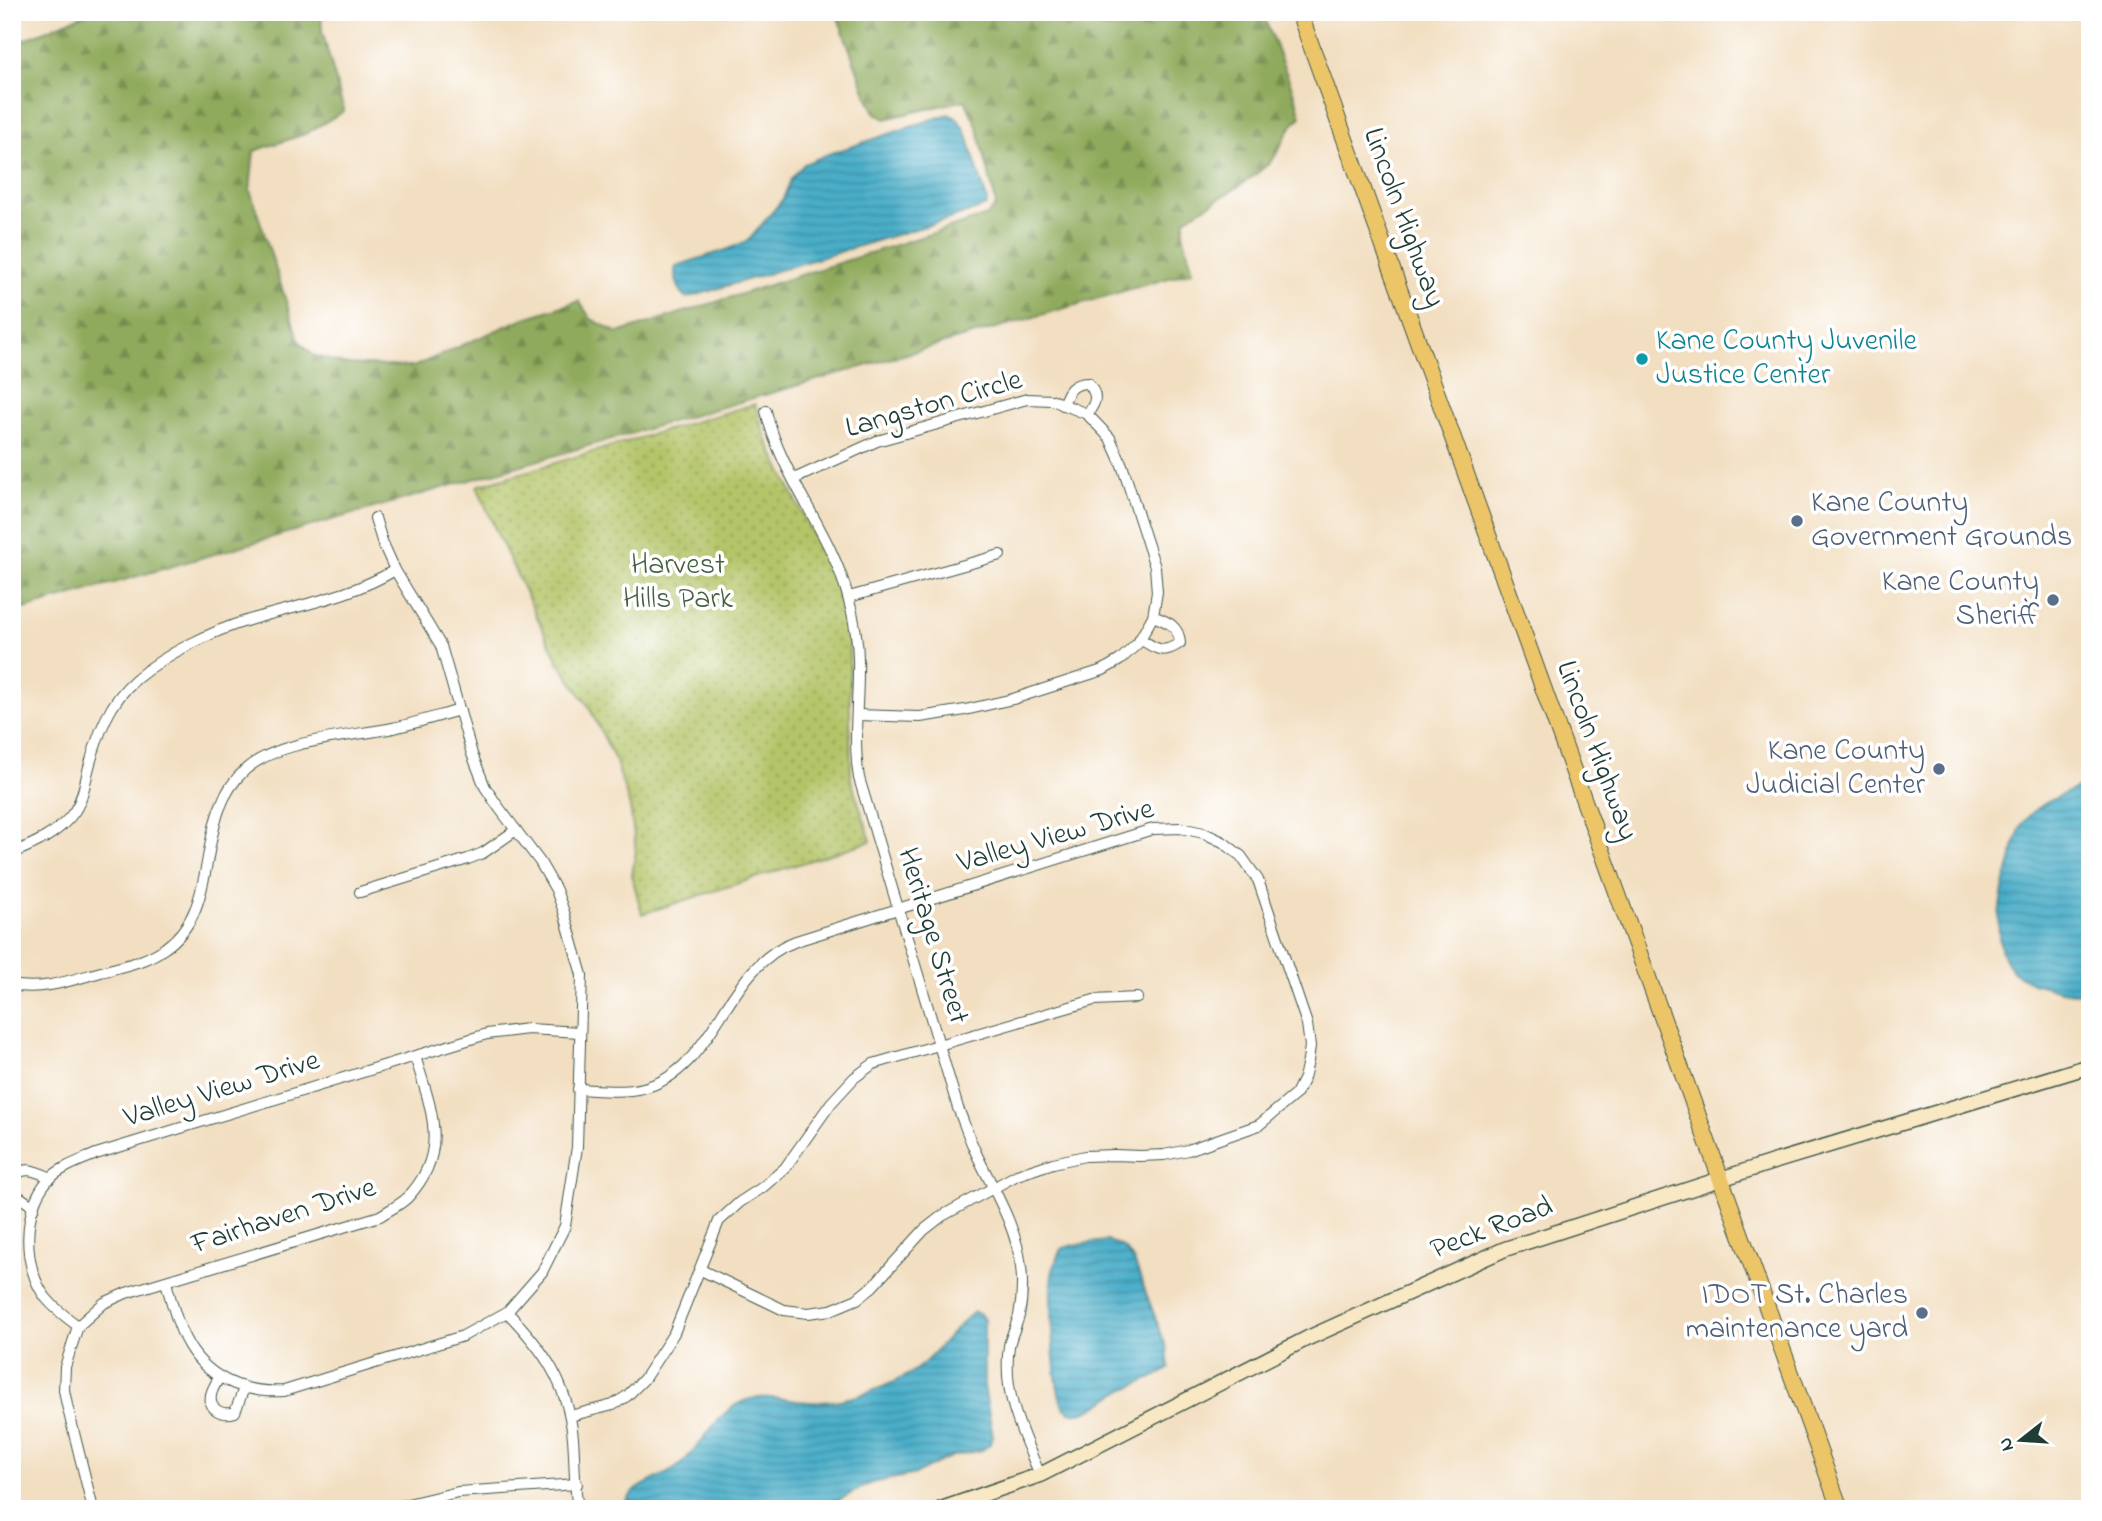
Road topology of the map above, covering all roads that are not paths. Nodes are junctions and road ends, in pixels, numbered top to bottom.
1 (1299, 12) edge
2 (1063, 405) junction
3 (766, 411) dead end
4 (1087, 414) junction
5 (794, 479) junction
6 (375, 518) dead end
7 (1000, 555) dead end
8 (395, 570) junction
9 (849, 597) junction
10 (1153, 616) junction
11 (1140, 639) junction
12 (460, 710) junction
13 (857, 715) junction
14 (516, 830) junction
15 (12, 853) edge
16 (360, 892) dead end
17 (898, 909) junction
18 (12, 985) edge
19 (1137, 998) dead end
20 (580, 1032) junction
21 (939, 1045) junction
22 (415, 1056) junction
23 (2090, 1066) edge
24 (578, 1089) junction
25 (51, 1178) junction
26 (12, 1180) edge
27 (1722, 1180) junction
28 (12, 1186) edge
29 (994, 1189) junction
30 (34, 1207) junction
31 (701, 1270) junction
32 (166, 1282) junction
33 (507, 1312) junction
34 (79, 1326) junction
35 (219, 1378) junction
36 (244, 1388) junction
37 (570, 1416) junction
38 (1041, 1475) junction
39 (576, 1484) junction
40 (578, 1507) edge
41 (93, 1509) edge
42 (387, 1509) edge
43 (941, 1509) edge
44 (1840, 1509) edge

1 - 27 main road, Lincoln Highway
2 - 4 street, Langston Circle
2 - 4 street
2 - 5 street, Langston Circle
3 - 5 street, Heritage Street
4 - 10 street, Langston Circle
5 - 9 street, Heritage Street
6 - 8 street
7 - 9 street
8 - 12 street
8 - 15 street
9 - 13 street, Heritage Street
10 - 11 street, Langston Circle
10 - 11 street
11 - 13 street, Langston Circle
12 - 14 street
12 - 18 street
13 - 17 street, Heritage Street
14 - 16 street
14 - 20 street
17 - 21 street, Heritage Street
17 - 24 street, Valley View Drive
17 - 29 street, Valley View Drive
19 - 21 street
20 - 22 street, Valley View Drive
20 - 24 street
21 - 29 street, Heritage Street
21 - 31 street
22 - 25 street, Valley View Drive
22 - 32 street, Fairhaven Drive
23 - 27 street, Peck Road
24 - 33 street
25 - 26 street
25 - 30 street, Valley View Drive
27 - 38 street, Peck Road
27 - 44 main road, Lincoln Highway
28 - 30 street
29 - 31 street, Valley View Drive
29 - 38 street, Heritage Street
30 - 34 street, Valley View Drive
31 - 37 street
32 - 34 street, Fairhaven Drive
32 - 35 street
33 - 36 street
33 - 37 street
34 - 41 street
35 - 36 street
35 - 36 street
37 - 39 street
38 - 43 street, Peck Road
39 - 40 street
39 - 42 street

